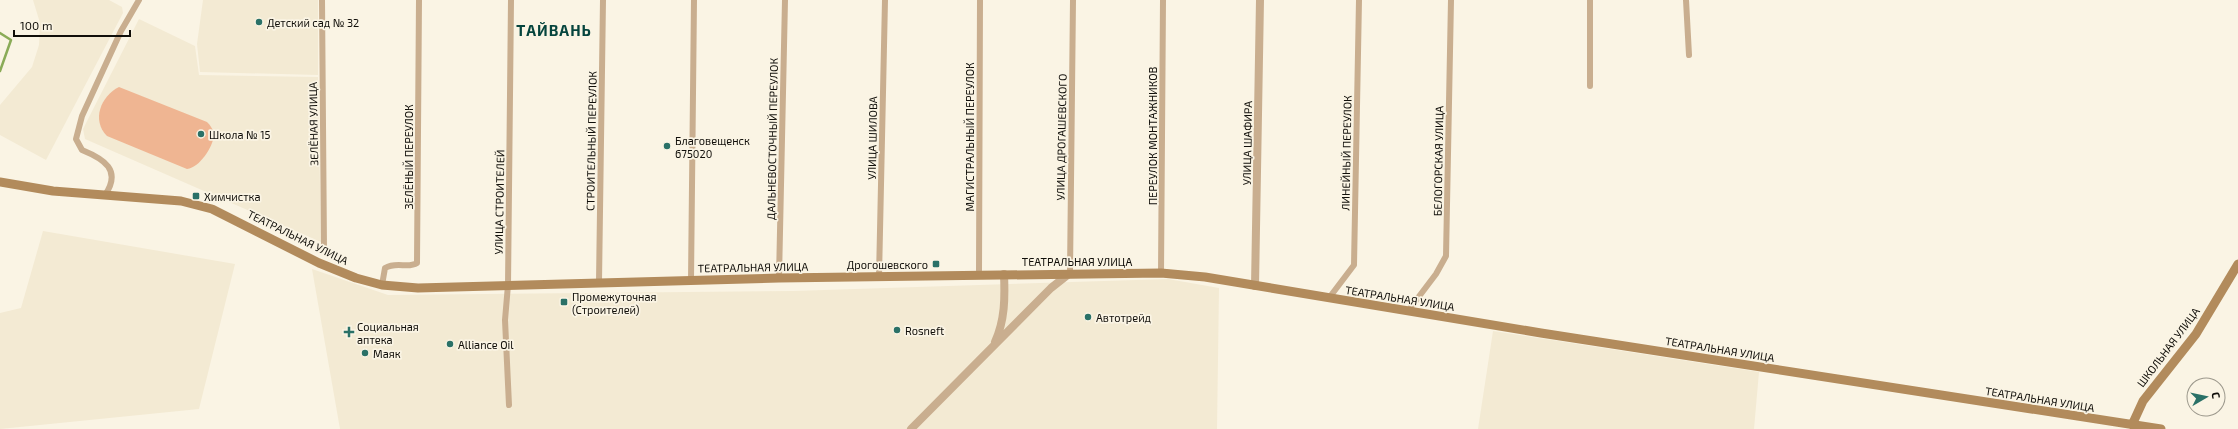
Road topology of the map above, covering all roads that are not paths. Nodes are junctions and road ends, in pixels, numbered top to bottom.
1 (139, 0) edge
2 (322, 0) edge
3 (419, 0) edge
4 (511, 0) edge
5 (602, 0) edge
6 (694, 0) edge
7 (786, 0) edge
8 (885, 0) edge
9 (980, 0) edge
10 (1072, 0) edge
11 (1163, 0) edge
12 (1260, 0) edge
13 (1359, 0) edge
14 (1451, 0) edge
15 (1590, 0) edge
16 (1686, 0) edge
17 (1689, 55) dead end
18 (1590, 86) dead end
19 (0, 182) edge
20 (105, 195) junction
21 (324, 248) dead end
22 (2238, 264) edge
23 (1070, 273) junction
24 (1161, 273) junction
25 (979, 274) junction
26 (1004, 274) junction
27 (879, 277) junction
28 (779, 278) junction
29 (691, 280) junction
30 (599, 282) junction
31 (508, 284) junction
32 (382, 285) junction
33 (1255, 286) junction
34 (1329, 298) junction
35 (1408, 311) junction
36 (993, 345) junction
37 (508, 405) dead end
38 (2132, 425) junction
39 (911, 429) edge
40 (2161, 429) edge

1 - 20 street
2 - 21 street, ЗЕЛЁНАЯ УЛИЦА
3 - 32 street, ЗЕЛЁНЫЙ ПЕРЕУЛОК
4 - 31 street, УЛИЦА СТРОИТЕЛЕЙ
5 - 30 street, СТРОИТЕЛЬНЫЙ ПЕРЕУЛОК
6 - 29 street
7 - 28 street, ДАЛЬНЕВОСТОЧНЫЙ ПЕРЕУЛОК
8 - 27 street, УЛИЦА ШИЛОВА
9 - 25 street, МАГИСТРАЛЬНЫЙ ПЕРЕУЛОК
10 - 23 street, УЛИЦА ДРОГАШЕВСКОГО
11 - 24 street, ПЕРЕУЛОК МОНТАЖНИКОВ
12 - 33 street, УЛИЦА ШАФИРА
13 - 34 street, ЛИНЕЙНЫЙ ПЕРЕУЛОК
14 - 35 street, БЕЛОГОРСКАЯ УЛИЦА
15 - 18 street
16 - 17 street
19 - 20 main road, ТЕАТРАЛЬНАЯ УЛИЦА
20 - 32 main road, ТЕАТРАЛЬНАЯ УЛИЦА
22 - 38 main road, ШКОЛЬНАЯ УЛИЦА
23 - 24 main road, ТЕАТРАЛЬНАЯ УЛИЦА
23 - 26 main road, ТЕАТРАЛЬНАЯ УЛИЦА
23 - 36 street
24 - 33 main road, ТЕАТРАЛЬНАЯ УЛИЦА
25 - 26 main road, ТЕАТРАЛЬНАЯ УЛИЦА
25 - 27 main road, ТЕАТРАЛЬНАЯ УЛИЦА
26 - 36 street
27 - 28 main road, ТЕАТРАЛЬНАЯ УЛИЦА
28 - 29 main road, ТЕАТРАЛЬНАЯ УЛИЦА
29 - 30 main road, ТЕАТРАЛЬНАЯ УЛИЦА
30 - 31 main road, ТЕАТРАЛЬНАЯ УЛИЦА
31 - 32 main road, ТЕАТРАЛЬНАЯ УЛИЦА
31 - 37 street, УЛИЦА СТРОИТЕЛЕЙ
33 - 34 main road, ТЕАТРАЛЬНАЯ УЛИЦА
34 - 35 main road, ТЕАТРАЛЬНАЯ УЛИЦА
35 - 38 main road, ТЕАТРАЛЬНАЯ УЛИЦА
36 - 39 street
38 - 40 main road, ТЕАТРАЛЬНАЯ УЛИЦА

